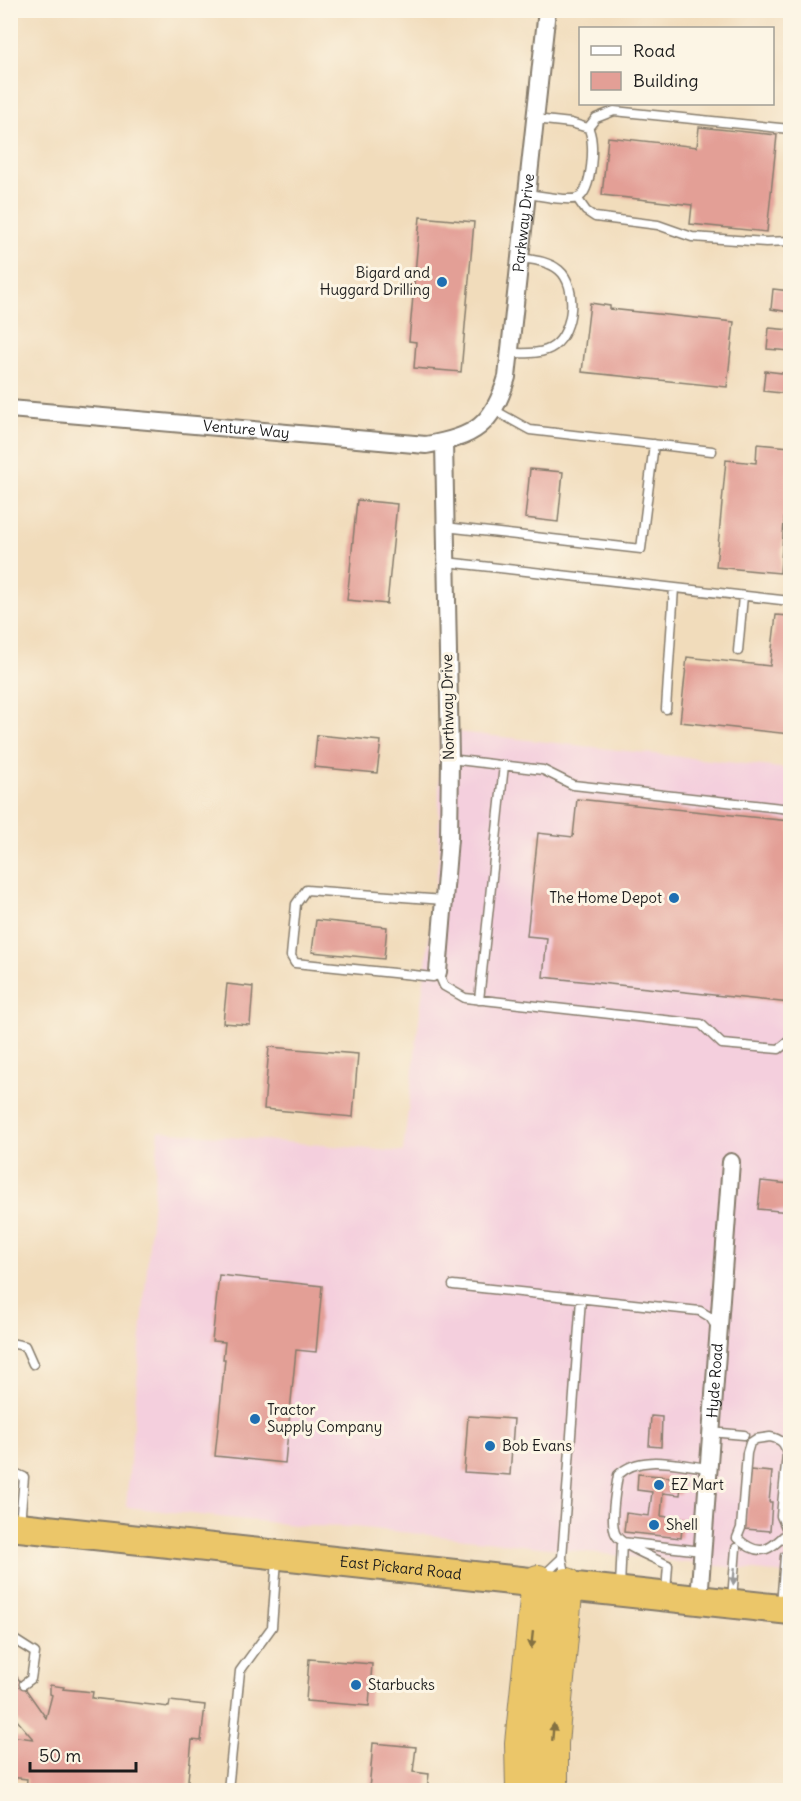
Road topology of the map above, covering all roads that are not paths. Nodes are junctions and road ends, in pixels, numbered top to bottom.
1 (547, 10) edge
2 (535, 119) junction
3 (588, 128) junction
4 (790, 129) edge
5 (527, 194) junction
6 (577, 198) junction
7 (790, 241) edge
8 (520, 258) junction
9 (509, 353) junction
10 (10, 409) edge
11 (494, 410) junction
12 (480, 428) joint
13 (444, 442) junction
14 (654, 444) junction
15 (712, 451) dead end
16 (445, 527) junction
17 (446, 562) junction
18 (674, 588) junction
19 (743, 596) junction
20 (790, 601) edge
21 (738, 651) dead end
22 (666, 709) dead end
23 (450, 759) junction
24 (504, 765) junction
25 (790, 809) edge
26 (444, 900) junction
27 (438, 972) junction
28 (480, 1000) junction
29 (790, 1040) edge
30 (731, 1162) dead end
31 (453, 1285) dead end
32 (581, 1299) junction
33 (717, 1328) junction
34 (10, 1343) edge
35 (33, 1364) dead end
36 (710, 1432) junction
37 (744, 1435) dead end
38 (708, 1468) junction
39 (10, 1471) edge
40 (14, 1530) edge
41 (788, 1532) joint
42 (622, 1542) junction
43 (670, 1547) junction
44 (736, 1548) dead end
45 (702, 1551) junction
46 (278, 1554) junction
47 (786, 1556) dead end
48 (668, 1565) junction
49 (555, 1575) junction
50 (620, 1590) junction
51 (666, 1596) junction
52 (699, 1600) junction
53 (731, 1603) junction
54 (786, 1609) edge
55 (10, 1637) edge
56 (24, 1684) dead end
57 (228, 1791) edge
58 (522, 1791) edge
59 (552, 1791) edge

1 - 2 street, Parkway Drive
2 - 3 lane
2 - 5 street, Parkway Drive
3 - 4 lane
3 - 6 lane
5 - 6 lane
5 - 8 street, Parkway Drive
6 - 7 lane
8 - 9 street, Parkway Drive
8 - 9 lane
9 - 11 street, Parkway Drive
10 - 13 street, Venture Way
11 - 12 street, Parkway Drive
11 - 14 lane
12 - 13 street, Venture Way
13 - 16 street, Northway Drive
14 - 15 lane
14 - 16 lane
16 - 17 street, Northway Drive
17 - 18 lane
17 - 23 street, Northway Drive
18 - 19 lane
18 - 22 lane
19 - 20 lane
19 - 21 lane
23 - 24 lane
23 - 26 street, Northway Drive
24 - 25 lane
24 - 28 lane
26 - 27 street, Northway Drive
26 - 27 lane
27 - 28 lane
28 - 29 lane
30 - 33 street, Hyde Road
31 - 32 lane
32 - 33 lane
32 - 49 lane
33 - 36 street, Hyde Road
34 - 35 lane
36 - 37 lane
36 - 38 street, Hyde Road
38 - 42 lane
38 - 45 street, Hyde Road
39 - 40 lane
40 - 46 highway, East Pickard Road
41 - 41 lane
42 - 43 lane
42 - 48 lane
42 - 50 lane
43 - 45 lane
43 - 48 lane
44 -> 53 lane
45 - 52 street, Hyde Road
46 - 49 highway, East Pickard Road
46 - 57 lane
47 - 54 lane
48 - 51 lane
49 - 50 highway, East Pickard Road
49 -> 58 highway
59 -> 49 highway
50 - 51 highway, East Pickard Road
51 - 52 highway, East Pickard Road
52 - 53 highway, East Pickard Road
53 - 54 highway, East Pickard Road
55 - 56 lane

